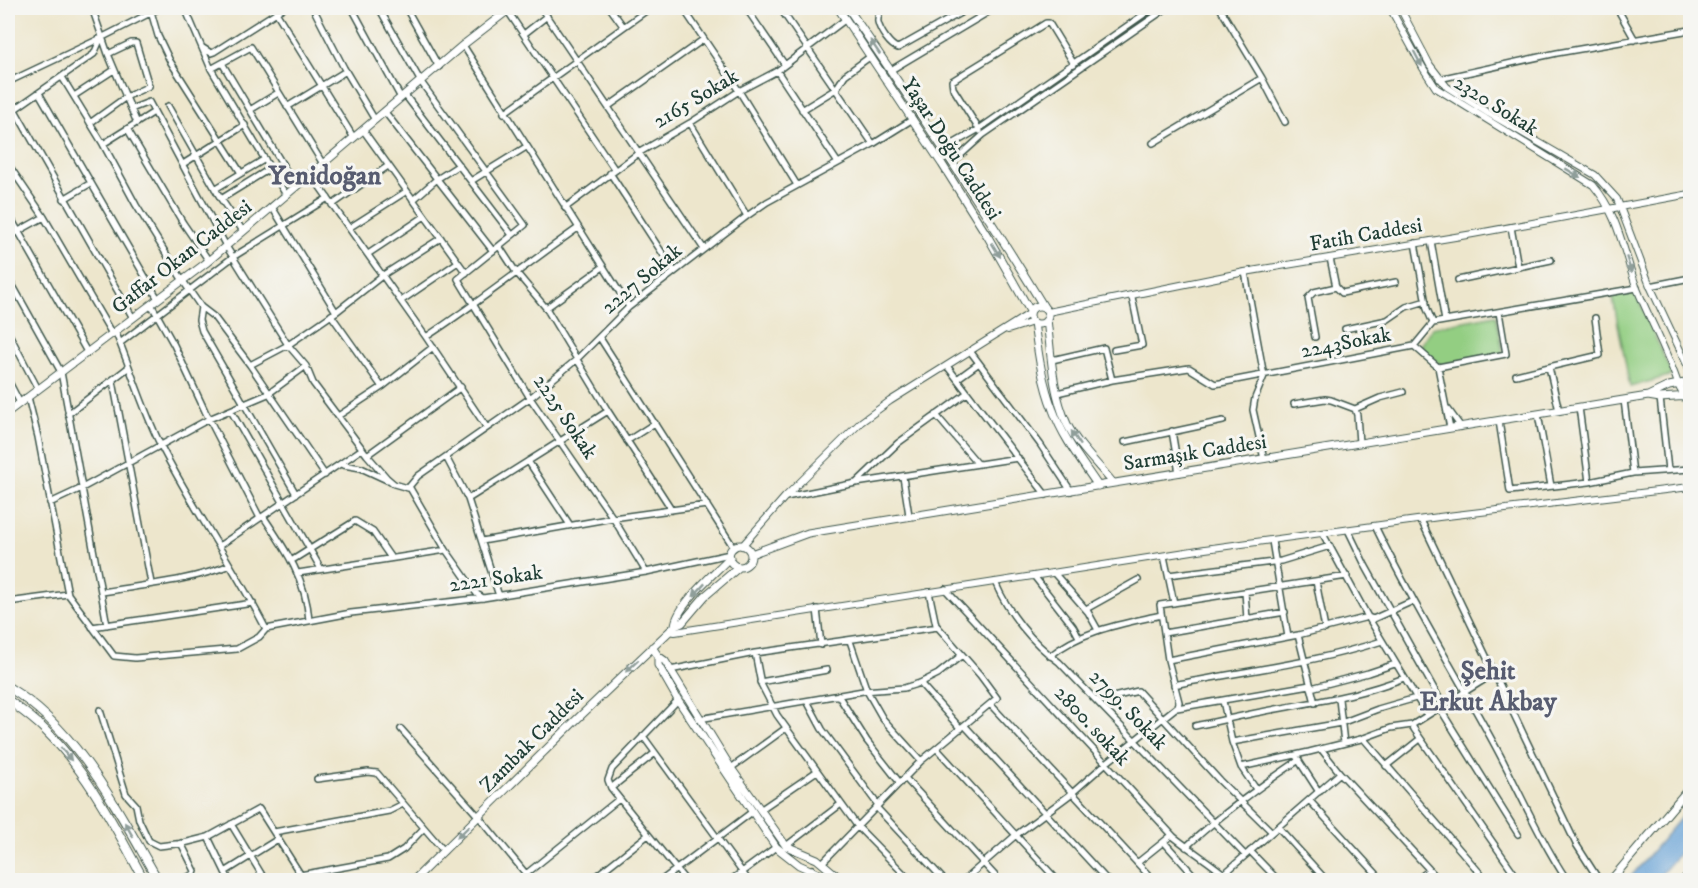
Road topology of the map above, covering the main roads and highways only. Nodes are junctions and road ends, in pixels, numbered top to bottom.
1 (838, 8) edge
2 (848, 8) edge
3 (509, 9) edge
4 (1030, 312) junction
5 (1046, 313) junction
6 (1033, 323) junction
7 (1690, 382) edge
8 (1678, 384) junction
9 (1648, 396) junction
10 (1687, 397) edge
11 (1690, 406) edge
12 (8, 412) edge
13 (1113, 483) junction
14 (1098, 486) junction
15 (734, 551) junction
16 (751, 554) junction
17 (739, 567) junction
18 (672, 628) junction
19 (652, 647) junction
20 (658, 656) junction
21 (11, 689) edge
22 (8, 700) edge
23 (1690, 787) edge
24 (756, 811) junction
25 (144, 880) edge
26 (158, 880) edge
27 (414, 880) edge
28 (830, 880) edge
29 (842, 880) edge
30 (1611, 880) edge

1 -> 4 main road, Yaşar Doğu Caddesi
5 -> 2 main road, Yaşar Doğu Caddesi
3 - 12 main road, Gaffar Okan Caddesi
4 - 5 main road
4 - 6 main road, Yaşar Doğu Caddesi
5 - 6 main road
13 -> 5 main road, Yaşar Doğu Caddesi
6 - 14 main road
7 - 8 main road
8 - 9 main road
8 - 10 main road
9 - 10 main road
9 - 13 main road, Sarmaşık Caddesi
10 - 11 main road
13 - 14 main road, Sarmaşık Caddesi
14 - 16 main road, Sarmaşık Caddesi
15 - 16 main road
15 - 17 main road
15 -> 18 main road, Zambak Caddesi
16 - 17 main road
17 - 18 main road, Zambak Caddesi
18 - 19 main road, Zambak Caddesi
19 - 20 main road
19 -> 27 main road, Zambak Caddesi
20 - 24 main road
20 - 24 main road
26 -> 21 main road
22 -> 25 main road
23 - 30 main road
24 - 28 main road
24 - 29 main road

